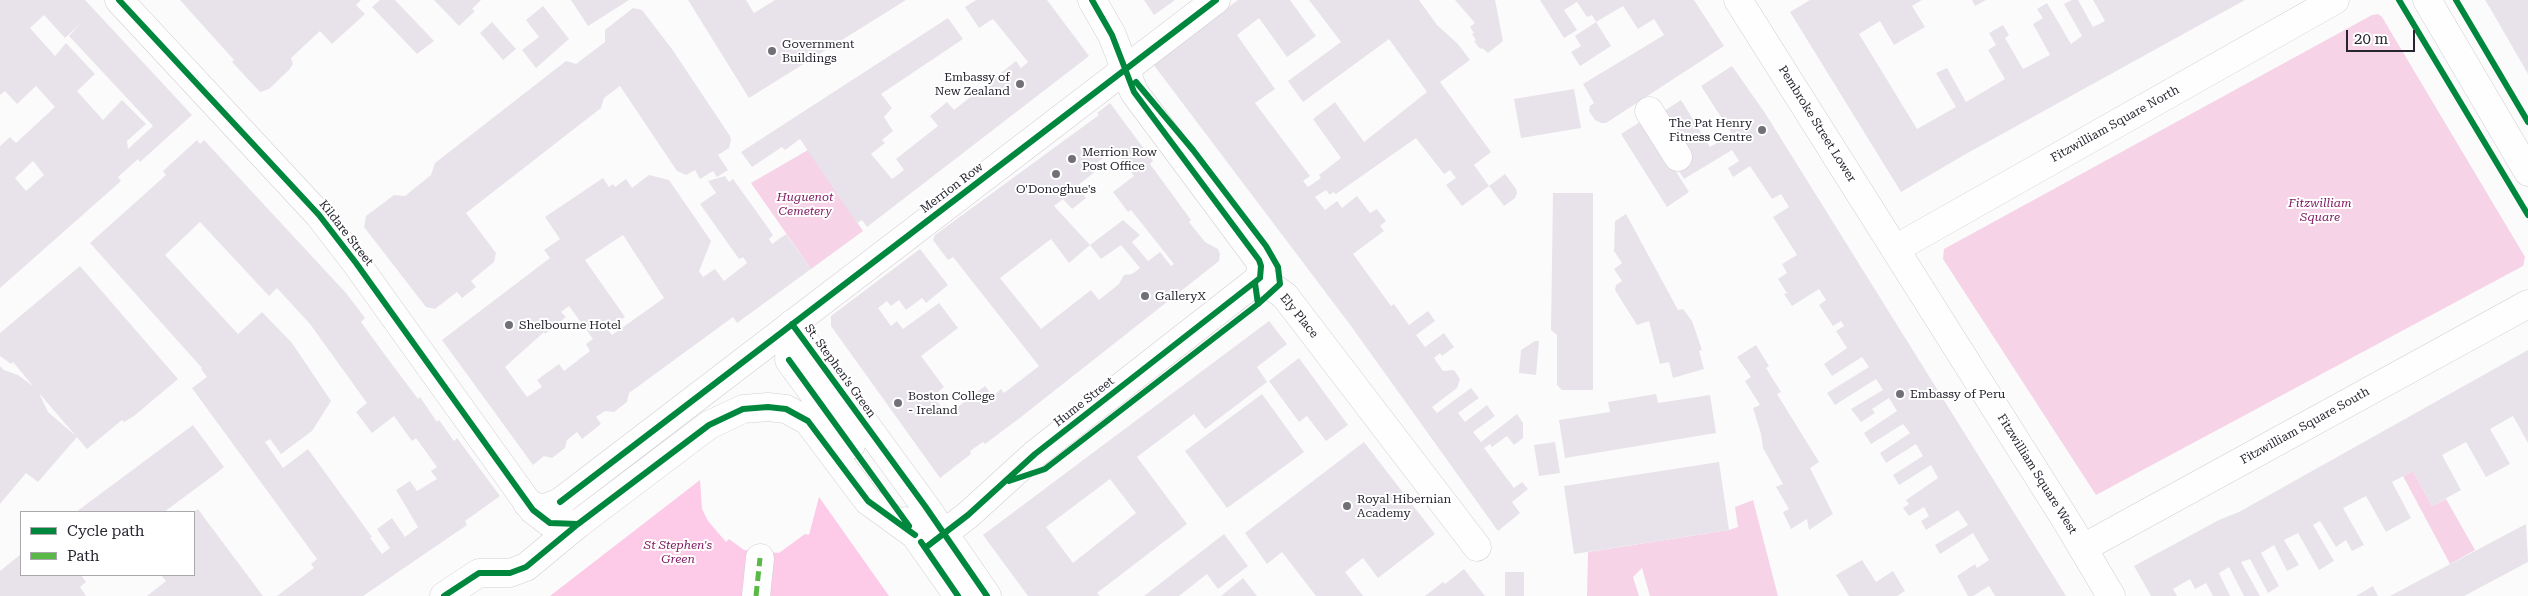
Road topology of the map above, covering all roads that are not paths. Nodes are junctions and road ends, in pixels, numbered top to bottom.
1 (118, 0) edge
2 (1092, 0) edge
3 (1216, 0) edge
4 (1738, 0) edge
5 (2335, 0) edge
6 (2427, 0) edge
7 (1126, 70) junction
8 (1649, 111) dead end
9 (1678, 157) dead end
10 (2528, 172) edge
11 (1895, 249) junction
12 (1260, 278) junction
13 (2528, 304) edge
14 (792, 324) junction
15 (528, 503) junction
16 (578, 524) junction
17 (928, 539) junction
18 (1477, 547) dead end
19 (2082, 548) junction
20 (760, 558) dead end
21 (444, 596) edge
22 (756, 596) edge
23 (958, 596) edge
24 (987, 596) edge
25 (2110, 596) edge

1 - 15 main road, Kildare Street
2 - 7 main road
3 - 7 main road, Merrion Row
4 - 11 main road, Pembroke Street Lower
5 - 11 main road, Fitzwilliam Square North
6 - 10 main road
7 - 12 main road
7 - 14 main road, Merrion Row
8 - 9 main road
11 - 19 main road, Fitzwilliam Square West
12 - 17 main road, Hume Street
12 - 18 main road, Ely Place
13 - 19 main road, Fitzwilliam Square South
14 - 15 main road, St. Stephen's Green
14 - 17 main road, St. Stephen's Green
15 - 16 main road, Kildare Street
16 - 17 main road, St. Stephen's Green
16 - 21 main road, St. Stephen's Green
17 - 23 main road, St. Stephen's Green
17 - 24 main road, St. Stephen's Green
19 - 25 main road, Fitzwilliam Square West
20 - 22 main road

